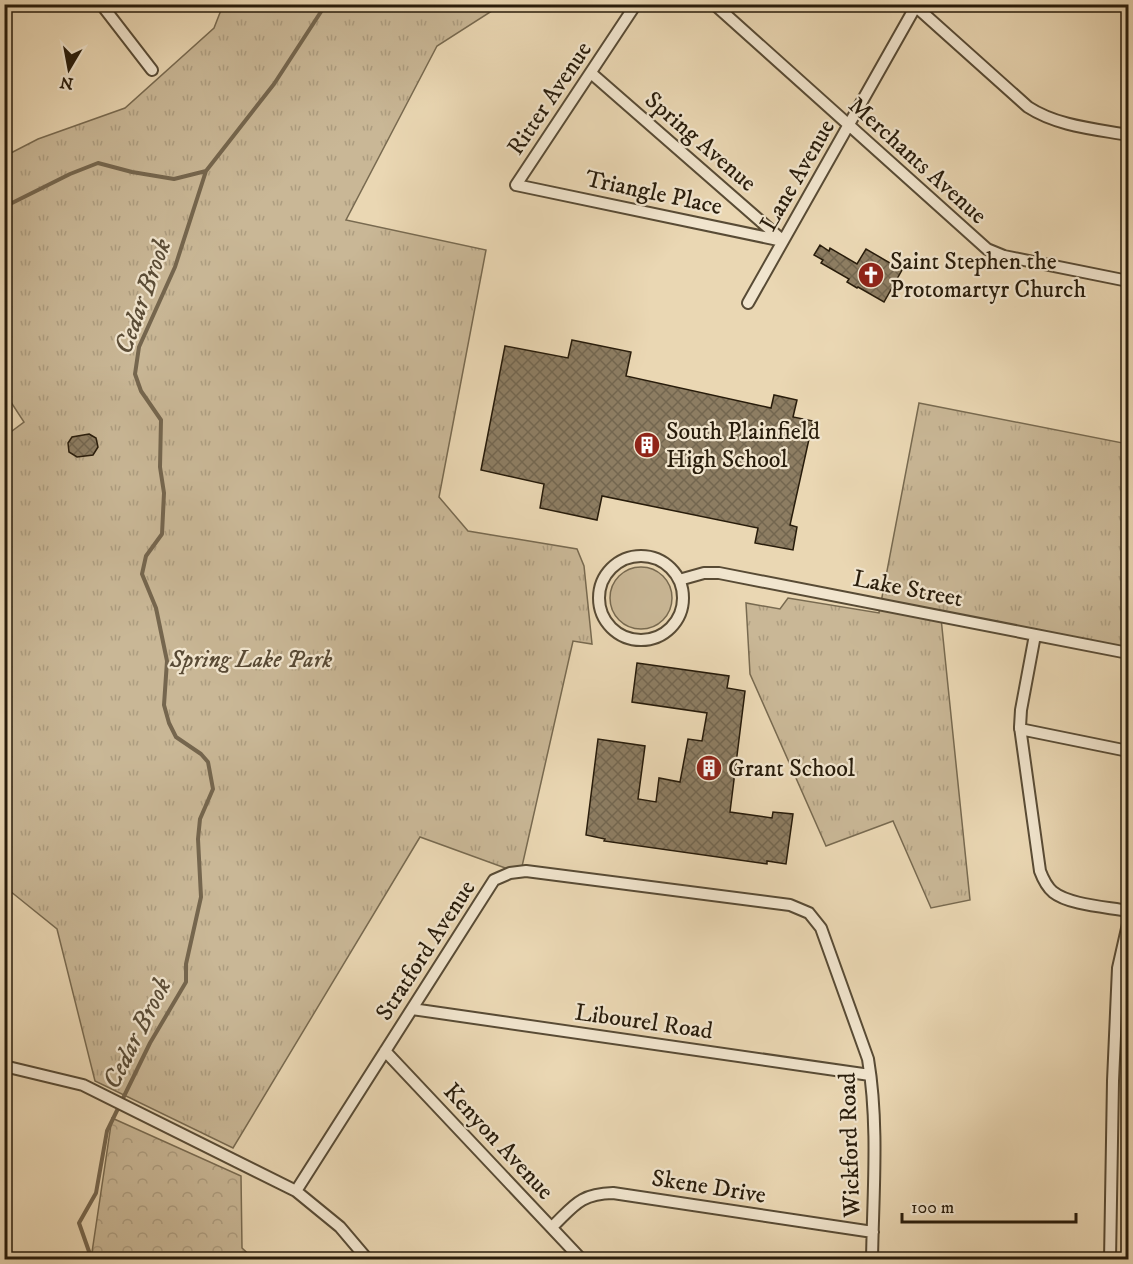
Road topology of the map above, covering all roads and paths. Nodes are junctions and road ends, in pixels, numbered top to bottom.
1 (101, 4) edge
2 (636, 4) edge
3 (714, 4) edge
4 (915, 5) edge
5 (152, 69) dead end
6 (591, 73) junction
7 (849, 127) junction
8 (1128, 135) edge
9 (516, 185) joint
10 (783, 241) junction
11 (1128, 281) edge
12 (748, 303) dead end
13 (679, 580) junction
14 (1035, 635) junction
15 (1128, 653) edge
16 (1020, 729) junction
17 (1128, 751) edge
18 (1128, 911) edge
19 (809, 913) joint
20 (1128, 924) edge
21 (412, 1009) junction
22 (385, 1051) junction
23 (4, 1066) edge
24 (870, 1075) junction
25 (296, 1191) junction
26 (552, 1227) junction
27 (873, 1232) junction
28 (368, 1260) edge
29 (582, 1260) edge
30 (872, 1260) edge
31 (1110, 1260) edge

1 - 5 street
2 - 6 street, Ritter Avenue
3 - 7 street, Merchants Avenue
4 - 7 street, Lane Avenue
4 - 8 street
6 - 9 street, Ritter Avenue
6 - 10 street, Spring Avenue
7 - 10 street, Lane Avenue
7 - 11 street, Merchants Avenue
9 - 10 street, Triangle Place
10 - 12 street, Lane Avenue
13 - 13 street
13 - 14 street, Lake Street
14 - 15 street, Lake Street
14 - 16 street
16 - 17 street
16 - 18 street
19 - 21 street, Stratford Avenue
19 - 24 street, Wickford Road
20 - 31 street
21 - 22 street, Stratford Avenue
21 - 24 street, Libourel Road
22 - 25 street, Stratford Avenue
22 - 26 street, Kenyon Avenue
23 - 25 street
24 - 27 street, Wickford Road
25 - 28 street
26 - 27 street, Skene Drive
26 - 29 street, Kenyon Avenue
27 - 30 street, Wickford Road

